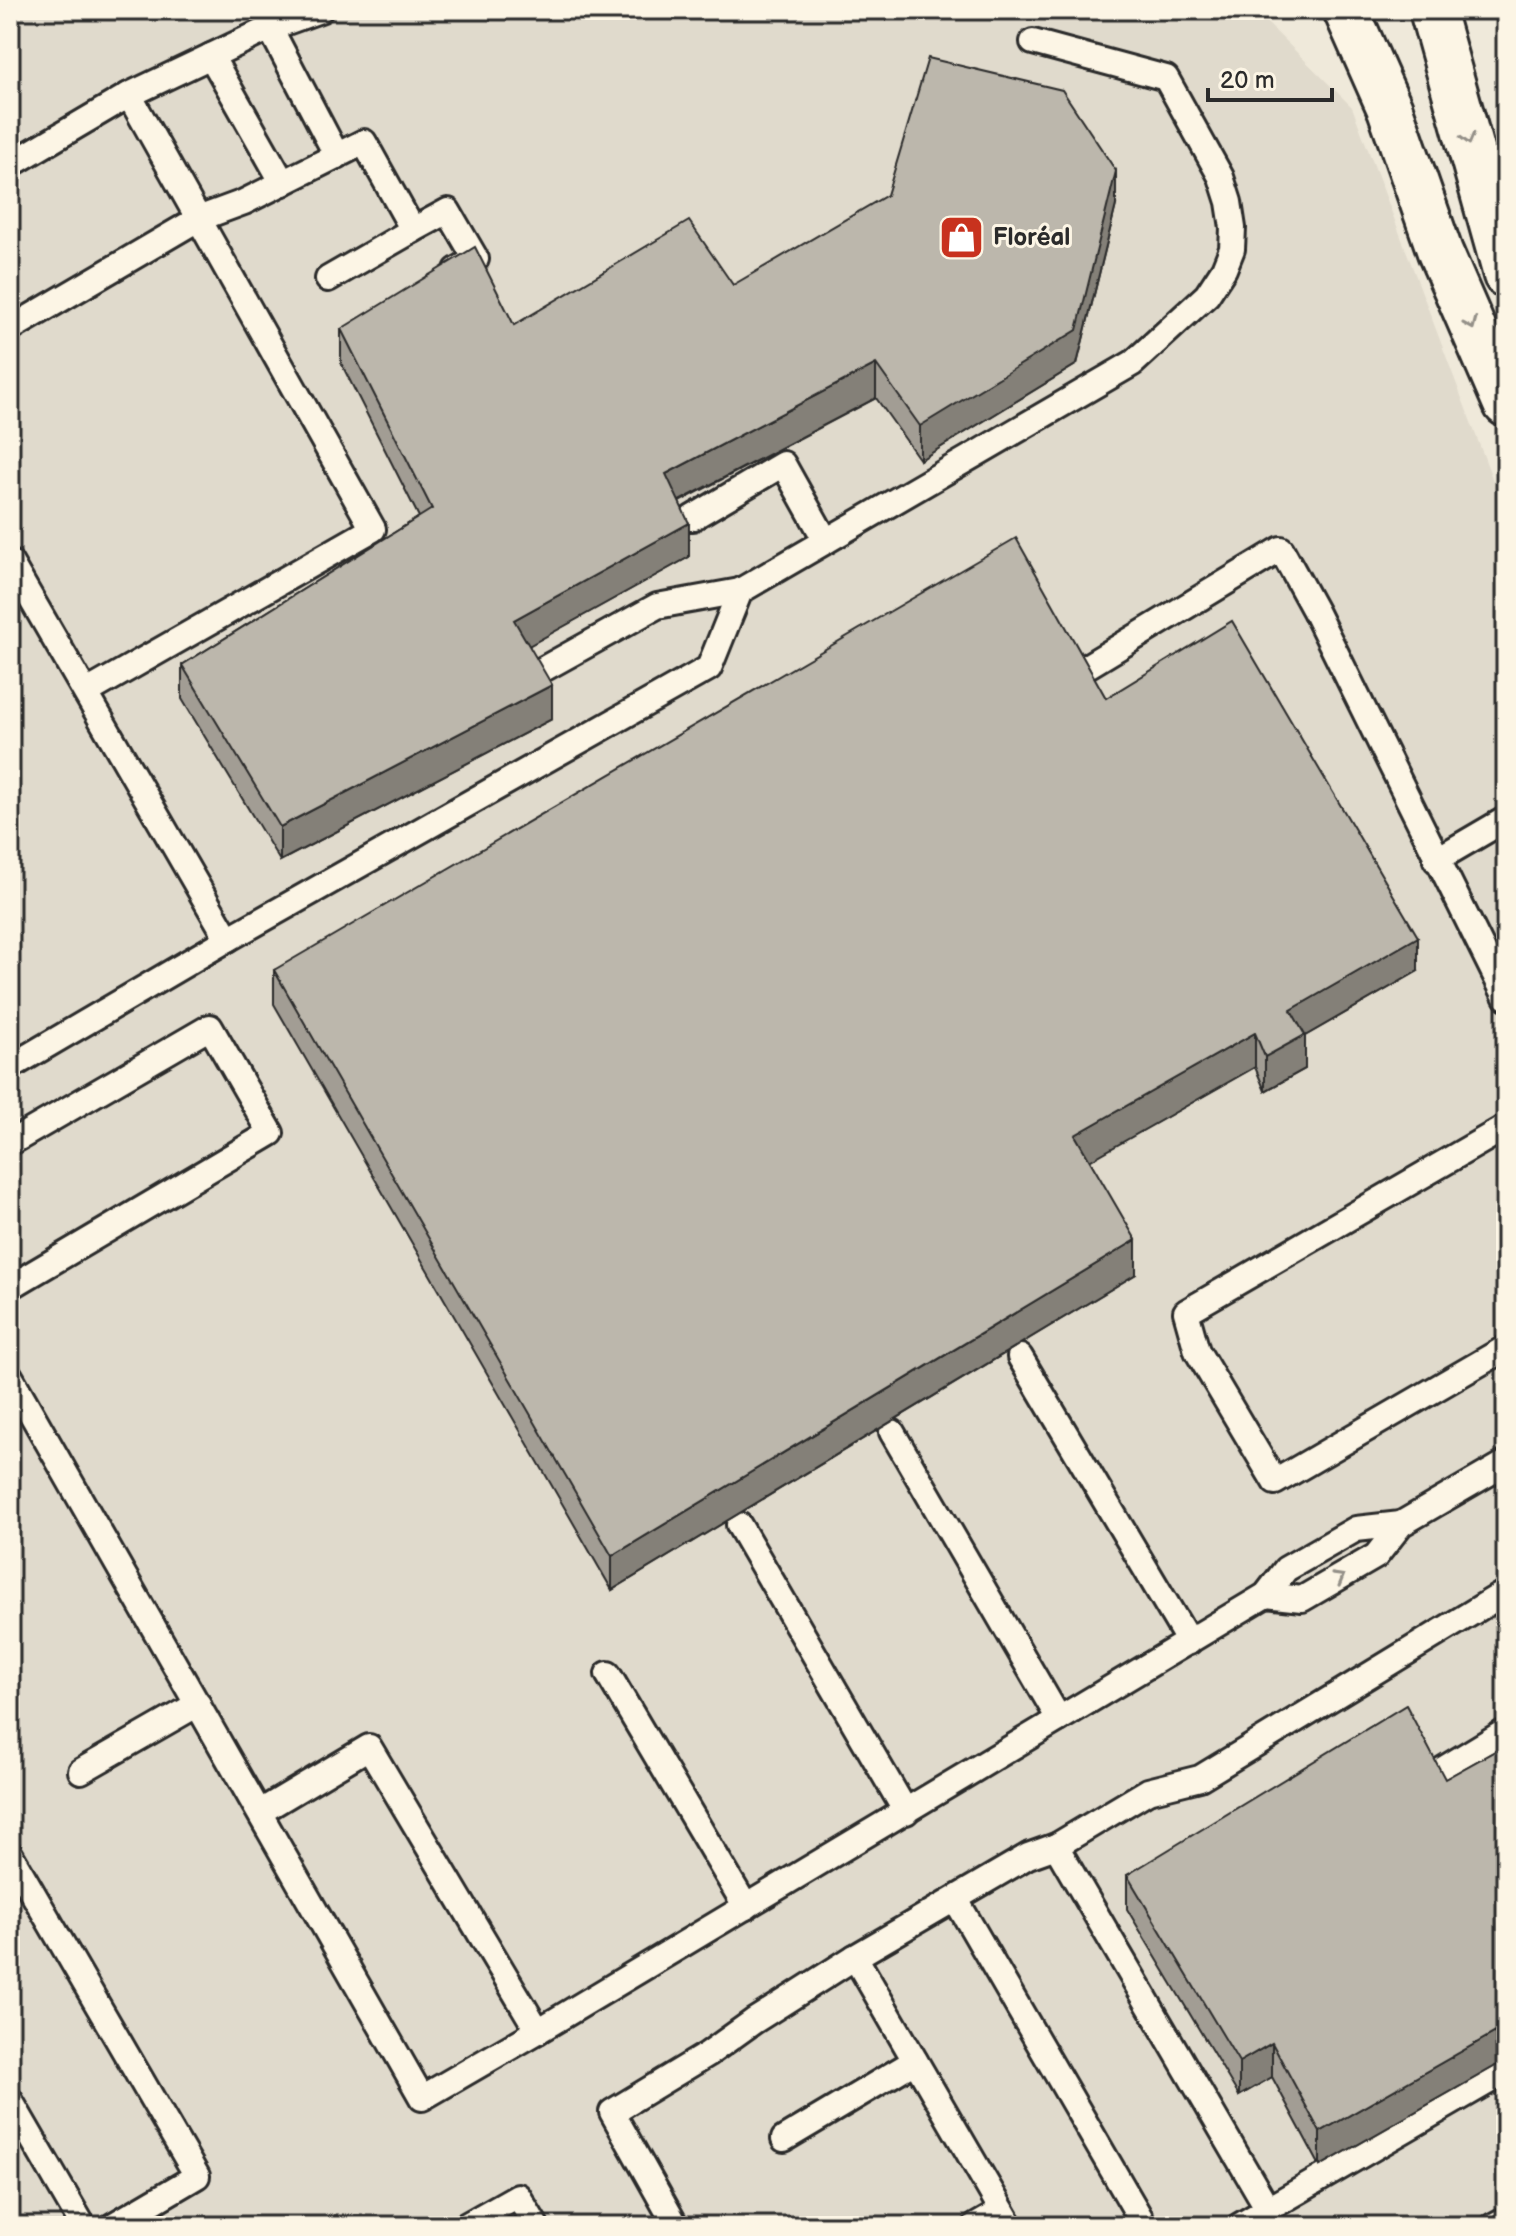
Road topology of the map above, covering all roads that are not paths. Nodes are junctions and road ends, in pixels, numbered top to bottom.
1 (320, 10) edge
2 (1346, 10) edge
3 (1432, 10) edge
4 (270, 28) junction
5 (1033, 42) dead end
6 (211, 56) junction
7 (129, 95) junction
8 (337, 156) junction
9 (10, 165) edge
10 (283, 183) junction
11 (198, 219) junction
12 (413, 230) junction
13 (1506, 275) edge
14 (328, 279) dead end
15 (435, 282) edge
16 (10, 329) edge
17 (1506, 404) edge
18 (692, 518) dead end
19 (826, 541) junction
20 (10, 562) edge
21 (740, 591) junction
22 (1086, 667) edge
23 (538, 672) edge
24 (87, 692) junction
25 (1506, 819) edge
26 (1436, 860) junction
27 (228, 939) junction
28 (1506, 997) edge
29 (10, 1067) edge
30 (1506, 1127) edge
31 (10, 1143) edge
32 (10, 1287) edge
33 (1506, 1348) edge
34 (1020, 1357) dead end
35 (10, 1376) edge
36 (892, 1432) dead end
37 (1506, 1463) edge
38 (1401, 1524) junction
39 (739, 1525) dead end
40 (1506, 1592) edge
41 (1266, 1595) junction
42 (1189, 1642) junction
43 (608, 1674) dead end
44 (198, 1704) junction
45 (1059, 1719) junction
46 (1506, 1731) edge
47 (81, 1771) dead end
48 (1437, 1773) edge
49 (260, 1812) junction
50 (906, 1812) junction
51 (1056, 1846) junction
52 (10, 1854) edge
53 (956, 1900) junction
54 (746, 1907) junction
55 (855, 1957) junction
56 (538, 2031) junction
57 (915, 2061) junction
58 (1506, 2071) edge
59 (10, 2100) edge
60 (784, 2139) dead end
61 (1268, 2209) junction
62 (1007, 2219) edge
63 (1506, 2219) edge
64 (83, 2226) edge
65 (112, 2226) edge
66 (465, 2226) edge
67 (536, 2226) edge
68 (676, 2226) edge
69 (976, 2226) edge
70 (1145, 2226) edge
71 (1239, 2226) edge
72 (1493, 2226) edge

1 - 4 lane
2 -> 17 main road
3 -> 13 main road
4 - 6 lane
4 - 8 lane
5 - 19 lane
6 - 7 lane
6 - 10 lane
7 - 9 lane
7 - 11 lane
8 - 10 lane
8 - 12 lane
10 - 11 lane
11 - 16 lane
11 - 24 lane
12 - 14 lane
12 - 15 lane
18 - 19 lane
19 - 21 lane
20 - 24 lane
21 - 23 lane
21 - 27 lane
22 - 26 lane
24 - 27 lane
25 - 26 lane
26 - 28 lane
27 - 29 lane
30 - 33 lane
31 - 32 lane
34 - 42 lane
35 - 44 lane
36 - 45 lane
37 - 38 lane
38 - 41 lane
41 -> 38 lane
39 - 50 lane
40 - 51 lane
41 - 42 lane
42 - 45 lane
43 - 54 lane
44 - 47 lane
44 - 49 lane
45 - 50 lane
46 - 48 lane
49 - 56 lane
49 - 56 lane
50 - 54 lane
51 - 53 lane
51 - 61 lane
52 - 65 lane
53 - 55 lane
53 - 70 lane
54 - 56 lane
55 - 57 lane
55 - 68 lane
57 - 60 lane
57 - 62 lane
58 - 61 lane
59 - 64 lane
61 - 71 lane
62 - 69 lane
63 - 72 lane
66 - 67 lane

